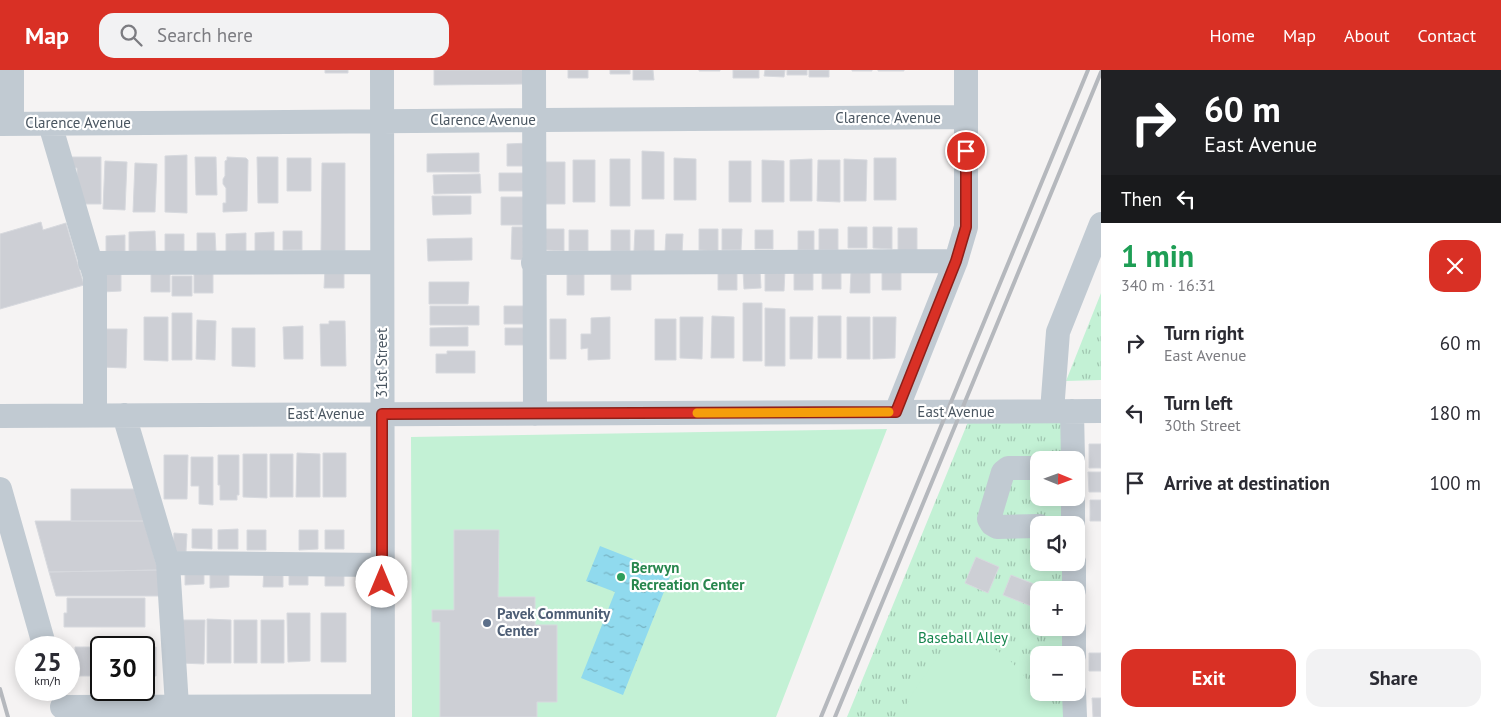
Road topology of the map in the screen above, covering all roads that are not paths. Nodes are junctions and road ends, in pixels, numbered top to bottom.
1 (12, 70) edge
2 (382, 70) edge
3 (534, 70) edge
4 (966, 70) edge
5 (966, 117) junction
6 (534, 120) junction
7 (382, 121) junction
8 (6, 124) edge
9 (50, 124) junction
10 (1101, 224) edge
11 (956, 261) junction
12 (382, 262) junction
13 (90, 263) junction
14 (533, 263) junction
15 (1062, 411) junction
16 (1101, 411) edge
17 (896, 412) junction
18 (382, 414) junction
19 (534, 414) junction
20 (95, 415) junction
21 (124, 415) junction
22 (0, 416) edge
23 (1071, 451) edge
24 (1030, 468) edge
25 (0, 490) edge
26 (1030, 526) edge
27 (168, 563) junction
28 (382, 564) junction
29 (42, 636) edge
30 (1074, 701) edge
31 (61, 705) edge
32 (177, 706) junction
33 (383, 711) edge
34 (203, 712) edge
35 (1074, 717) edge

1 - 8 street
2 - 7 street, 31st Street
3 - 6 street
4 - 5 street
5 - 6 street, Clarence Avenue
5 - 11 street
6 - 7 street, Clarence Avenue
6 - 14 street
7 - 9 street, Clarence Avenue
7 - 12 street, 31st Street
8 - 9 street, Clarence Avenue
9 - 13 street
10 - 15 street
11 - 14 street
11 - 17 street
12 - 13 street
12 - 18 street, 31st Street
13 - 20 street
14 - 19 street
15 - 16 street, East Avenue
15 - 17 street, East Avenue
15 - 23 street
17 - 19 street, East Avenue
18 - 19 street, East Avenue
18 - 21 street, East Avenue
18 - 28 street, 31st Street
20 - 21 street, East Avenue
20 - 22 street, East Avenue
21 - 27 street
24 - 26 street
25 - 29 street
27 - 28 street
27 - 32 street
28 - 33 street, 31st Street
30 - 35 street
31 - 32 street
32 - 34 street
33 - 34 street

